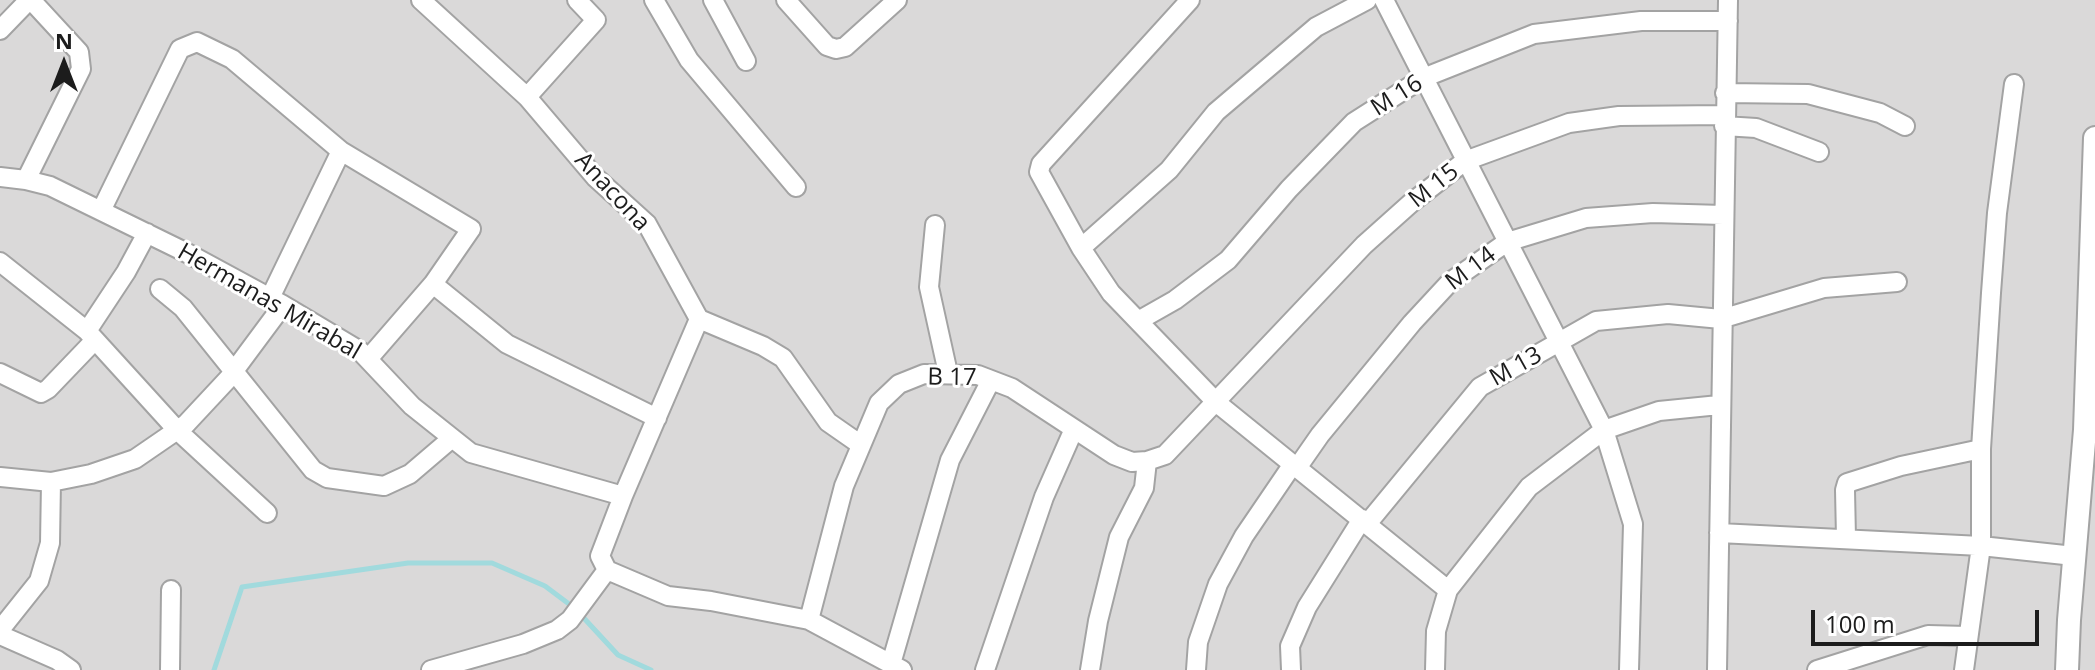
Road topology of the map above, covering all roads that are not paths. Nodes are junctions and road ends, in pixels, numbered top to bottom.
1 (30, 0) edge
2 (421, 0) edge
3 (577, 0) edge
4 (654, 0) edge
5 (713, 0) edge
6 (786, 0) edge
7 (897, 0) edge
8 (1190, 0) edge
9 (1367, 0) edge
10 (1384, 0) edge
11 (1728, 0) edge
12 (1728, 21) junction
13 (0, 30) edge
14 (746, 61) dead end
15 (1423, 78) junction
16 (2014, 84) dead end
17 (1725, 93) junction
18 (527, 97) junction
19 (1725, 120) junction
20 (1905, 126) dead end
21 (2095, 138) edge
22 (341, 151) junction
23 (1819, 152) dead end
24 (1465, 161) junction
25 (0, 177) edge
26 (26, 180) junction
27 (796, 187) dead end
28 (101, 211) junction
29 (1723, 215) junction
30 (935, 225) dead end
31 (147, 233) junction
32 (1507, 242) junction
33 (1081, 248) junction
34 (0, 262) edge
35 (1897, 282) dead end
36 (433, 284) junction
37 (160, 289) dead end
38 (276, 302) junction
39 (699, 319) junction
40 (1721, 319) junction
41 (1138, 321) junction
42 (91, 336) junction
43 (1560, 342) junction
44 (368, 359) junction
45 (232, 372) junction
46 (0, 373) edge
47 (948, 373) junction
48 (991, 380) junction
49 (1217, 403) junction
50 (1719, 405) junction
51 (657, 418) junction
52 (1074, 429) junction
53 (1604, 430) junction
54 (2090, 430) edge
55 (178, 431) junction
56 (451, 439) junction
57 (861, 445) junction
58 (1981, 449) junction
59 (1147, 461) junction
60 (1295, 466) junction
61 (0, 477) edge
62 (51, 482) junction
63 (623, 496) junction
64 (267, 513) dead end
65 (1365, 522) junction
66 (1719, 533) junction
67 (1846, 538) junction
68 (1981, 546) junction
69 (2074, 556) junction
70 (607, 570) junction
71 (171, 590) dead end
72 (1448, 590) junction
73 (809, 620) junction
74 (0, 632) edge
75 (1967, 636) junction
76 (896, 667) edge
77 (70, 669) edge
78 (170, 670) edge
79 (431, 670) edge
80 (985, 670) edge
81 (1090, 670) edge
82 (1196, 670) edge
83 (1291, 670) edge
84 (1435, 670) edge
85 (1629, 670) edge
86 (1717, 670) edge
87 (1817, 670) edge
88 (1964, 670) edge
89 (2067, 670) edge

1 - 13 street
1 - 26 street
2 - 18 street, Anacona
3 - 18 street
4 - 27 street
5 - 14 street
6 - 7 street
8 - 33 street
9 - 33 street
10 - 15 street
11 - 12 street
12 - 15 street, M 16
12 - 17 street
15 - 24 street
15 - 41 street, M 16
16 - 58 street
17 - 19 street
17 - 20 street
18 - 39 street, Anacona
19 - 23 street, M 15
19 - 24 street, M 15
19 - 29 street
21 - 54 street
22 - 28 street
22 - 36 street
22 - 38 street
24 - 32 street
24 - 49 street, M 15
25 - 26 street, Hermanas Mirabal
26 - 28 street, Hermanas Mirabal
28 - 31 street, Hermanas Mirabal
29 - 32 street, M 14
29 - 40 street
30 - 47 street
31 - 38 street, Hermanas Mirabal
31 - 42 street
32 - 43 street
32 - 60 street, M 14
33 - 41 street
34 - 42 street
35 - 40 street
36 - 44 street
36 - 51 street
37 - 45 street
38 - 44 street, Hermanas Mirabal
38 - 45 street
39 - 51 street
39 - 57 street
40 - 43 street, M 13
40 - 50 street
41 - 49 street
42 - 46 street
42 - 55 street
43 - 53 street
43 - 65 street, M 13
44 - 56 street, Hermanas Mirabal
45 - 55 street
45 - 56 street
47 - 48 street, B 17
47 - 57 street, B 17
48 - 52 street, B 17
48 - 76 street
49 - 59 street
49 - 60 street
50 - 53 street
50 - 66 street
51 - 63 street
52 - 59 street, B 17
52 - 80 street
53 - 72 street
53 - 85 street
54 - 69 street
55 - 62 street
55 - 64 street
56 - 63 street, Hermanas Mirabal
57 - 73 street, B 17
58 - 67 street
58 - 68 street
59 - 81 street
60 - 65 street
60 - 82 street, M 14
61 - 62 street
62 - 74 street
63 - 70 street
65 - 72 street
65 - 83 street, M 13
66 - 67 street
66 - 86 street
67 - 68 street
68 - 69 street
68 - 75 street
69 - 89 street
70 - 73 street
70 - 79 street
71 - 78 street
72 - 84 street
73 - 76 street
74 - 77 street
75 - 87 street
75 - 88 street

